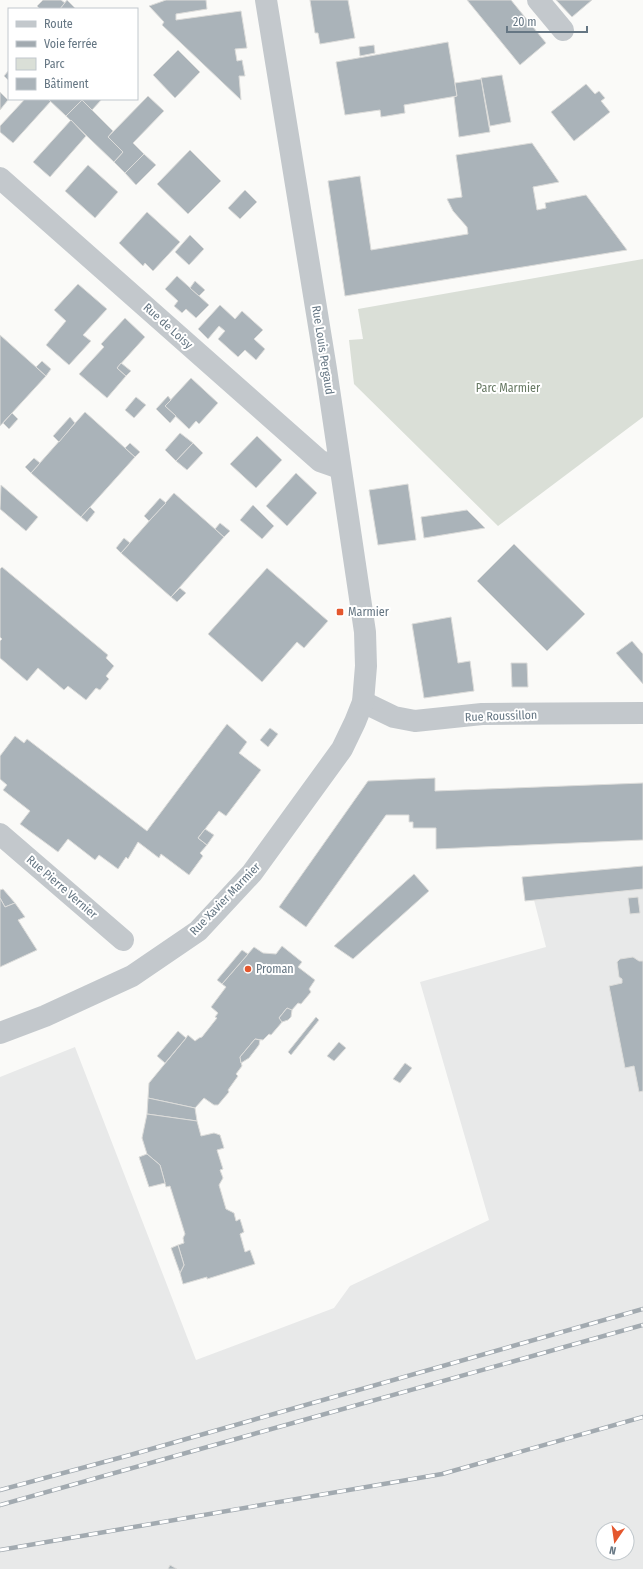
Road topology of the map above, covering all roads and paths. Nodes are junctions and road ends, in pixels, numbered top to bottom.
1 (266, 0) edge
2 (538, 0) edge
3 (563, 30) dead end
4 (0, 178) edge
5 (340, 468) junction
6 (363, 702) junction
7 (643, 713) edge
8 (0, 834) edge
9 (123, 940) dead end
10 (0, 1033) edge

1 - 5 street, Rue Louis Pergaud
2 - 3 street
4 - 5 street, Rue de Loisy
5 - 6 street, Rue Louis Pergaud
6 - 7 street, Rue Roussillon
6 - 10 street, Rue Xavier Marmier
8 - 9 street, Rue Pierre Vernier

